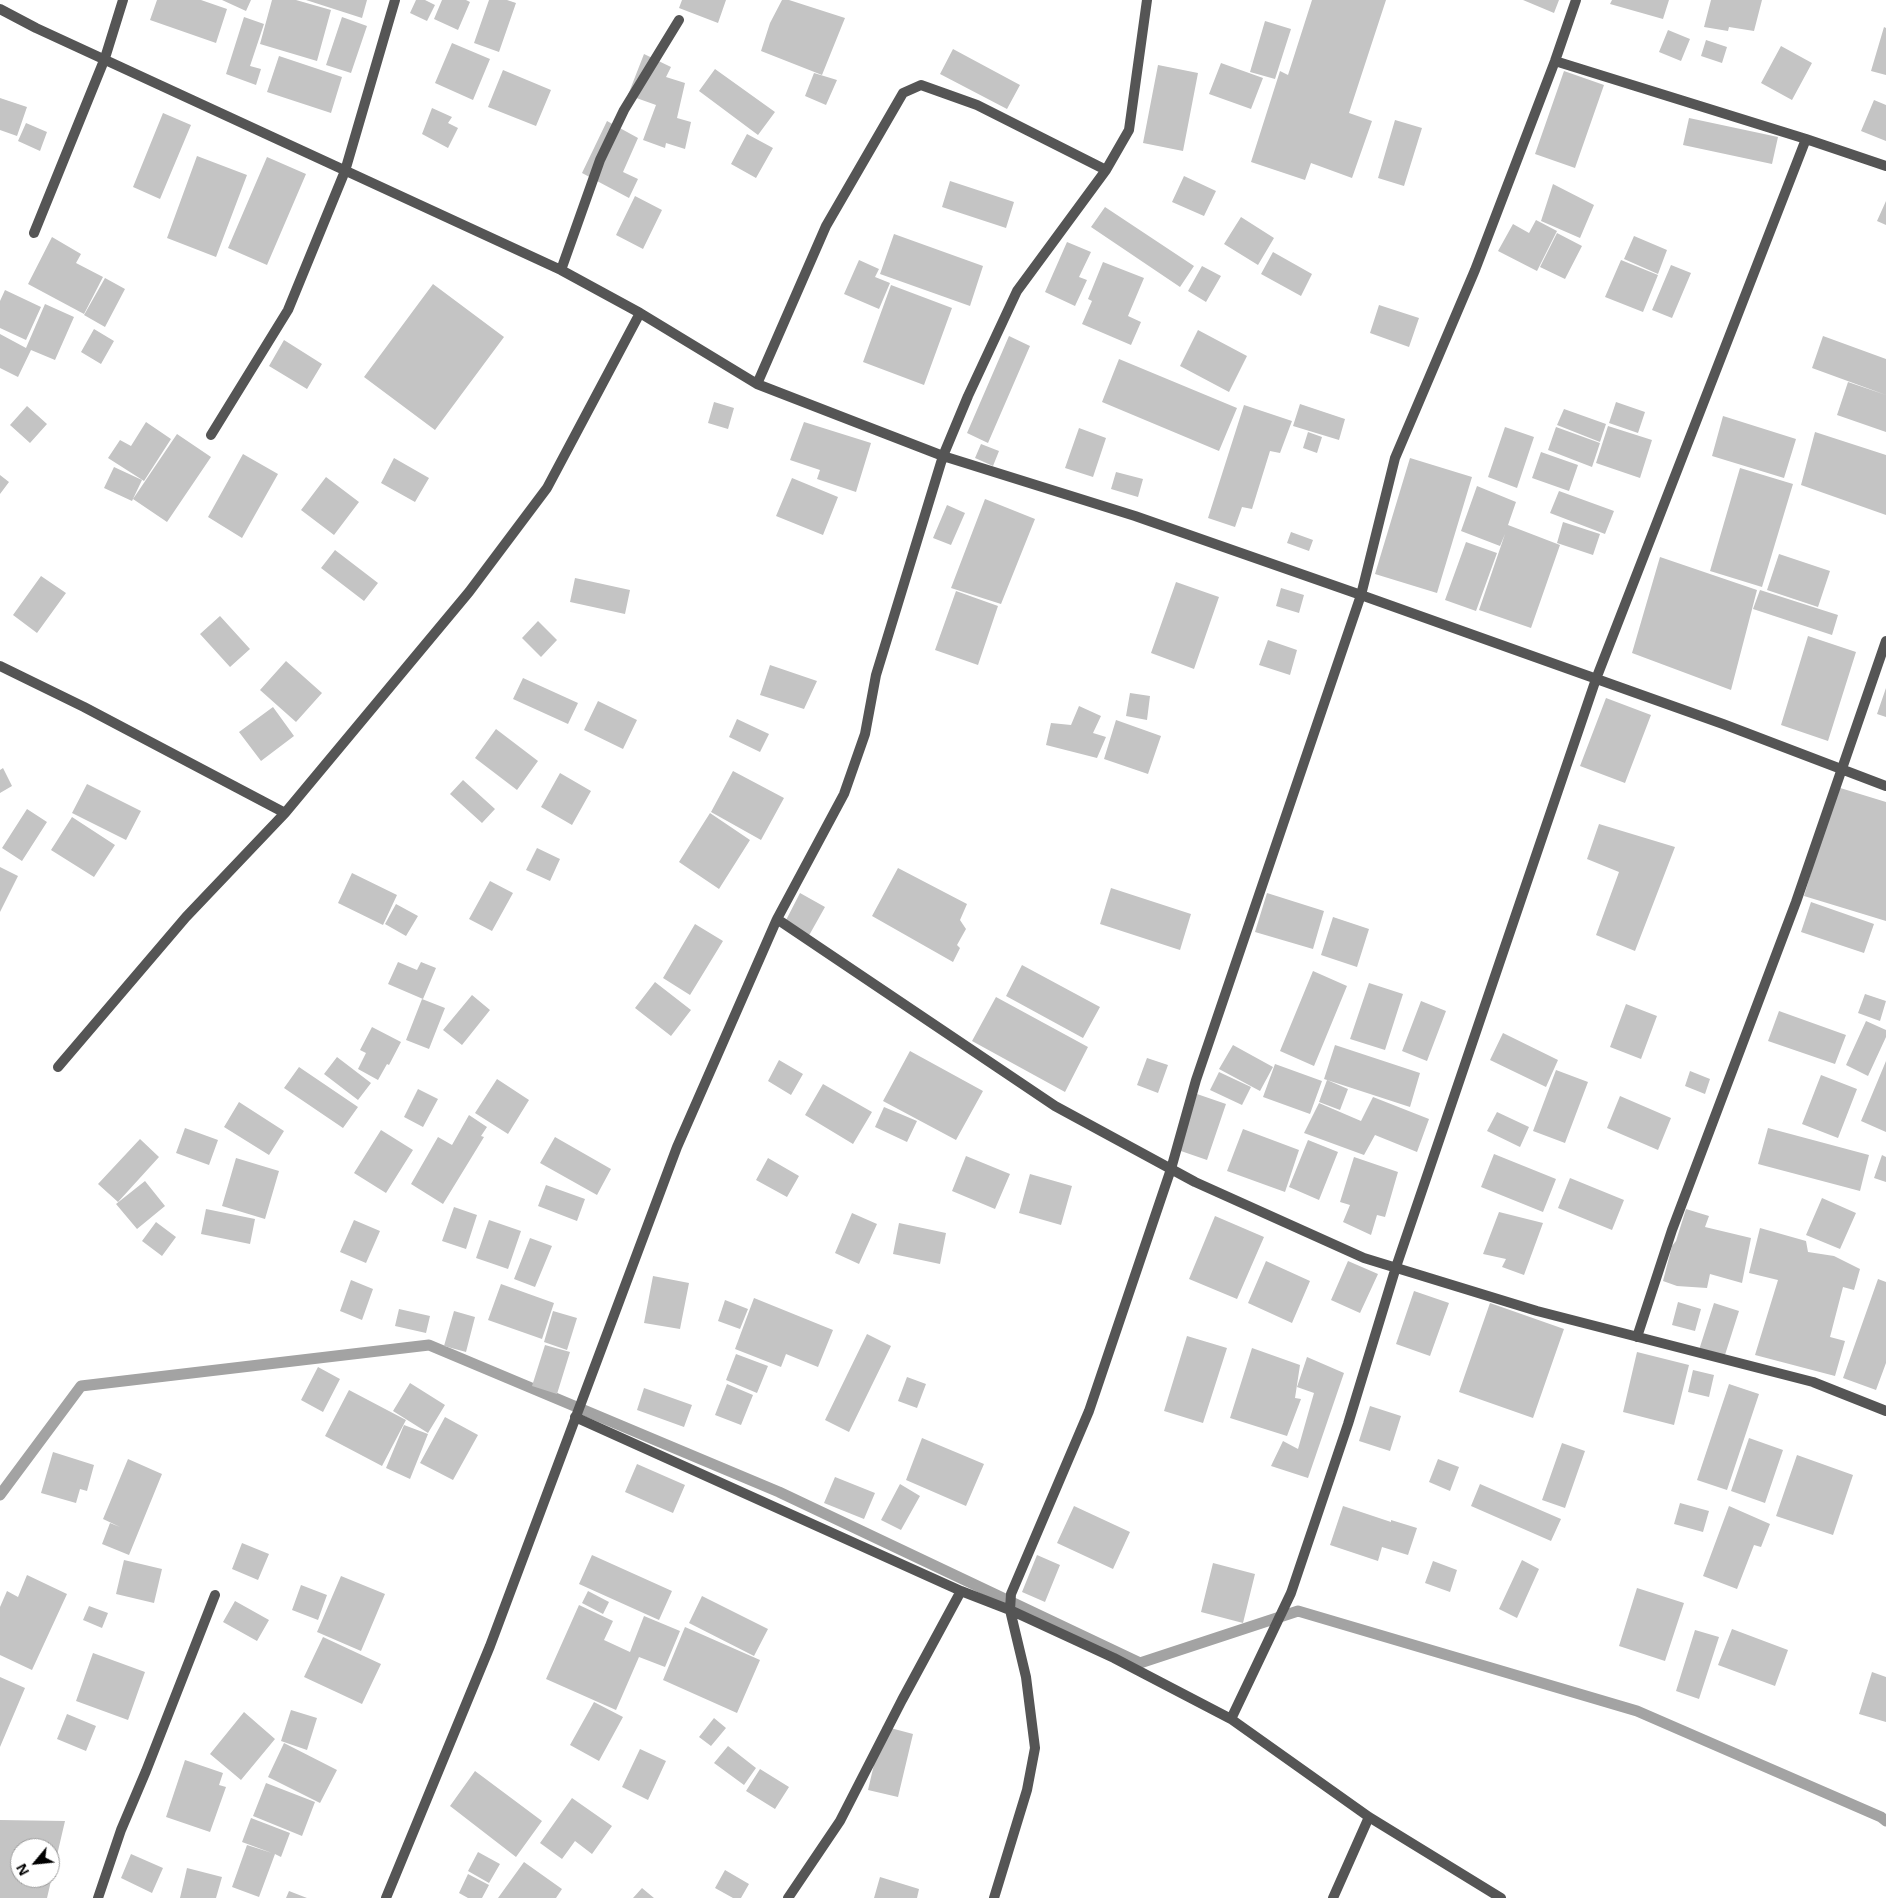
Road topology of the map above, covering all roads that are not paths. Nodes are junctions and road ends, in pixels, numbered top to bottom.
1 (123, 0) edge
2 (395, 0) edge
3 (1148, 0) edge
4 (1576, 0) edge
5 (0, 9) edge
6 (679, 20) dead end
7 (105, 58) junction
8 (1555, 61) junction
9 (1806, 139) junction
10 (1886, 166) edge
11 (1106, 170) junction
12 (345, 171) junction
13 (34, 233) dead end
14 (561, 270) junction
15 (640, 313) junction
16 (757, 384) junction
17 (211, 436) dead end
18 (943, 456) junction
19 (1361, 595) junction
20 (1886, 641) edge
21 (0, 666) edge
22 (1596, 679) junction
23 (1843, 770) junction
24 (1886, 786) edge
25 (285, 813) junction
26 (777, 919) junction
27 (58, 1067) dead end
28 (1171, 1169) junction
29 (1396, 1267) junction
30 (1637, 1337) junction
31 (1886, 1410) edge
32 (575, 1417) junction
33 (961, 1591) junction
34 (215, 1595) dead end
35 (1010, 1610) junction
36 (1232, 1719) junction
37 (1369, 1816) junction
38 (98, 1898) edge
39 (386, 1898) edge
40 (788, 1898) edge
41 (994, 1898) edge
42 (1333, 1898) edge
43 (1502, 1898) edge

1 - 7 street
2 - 12 street
3 - 11 street
4 - 8 street
5 - 7 street
6 - 14 street
7 - 12 street
7 - 13 street
8 - 9 street
8 - 19 street
9 - 10 street
9 - 22 street
11 - 16 street
11 - 18 street
12 - 14 street
12 - 17 street
14 - 15 street
15 - 16 street
15 - 25 street
16 - 18 street
18 - 19 street
18 - 26 street
19 - 22 street
19 - 28 street
20 - 23 street
21 - 25 street
22 - 23 street
22 - 29 street
23 - 24 street
23 - 30 street
25 - 27 street
26 - 28 street
26 - 32 street
28 - 29 street
28 - 35 street
29 - 30 street
29 - 36 street
30 - 31 street
32 - 33 street
32 - 39 street
33 - 35 street
33 - 40 street
34 - 38 street
35 - 36 street
35 - 41 street
36 - 37 street
37 - 42 street
37 - 43 street

